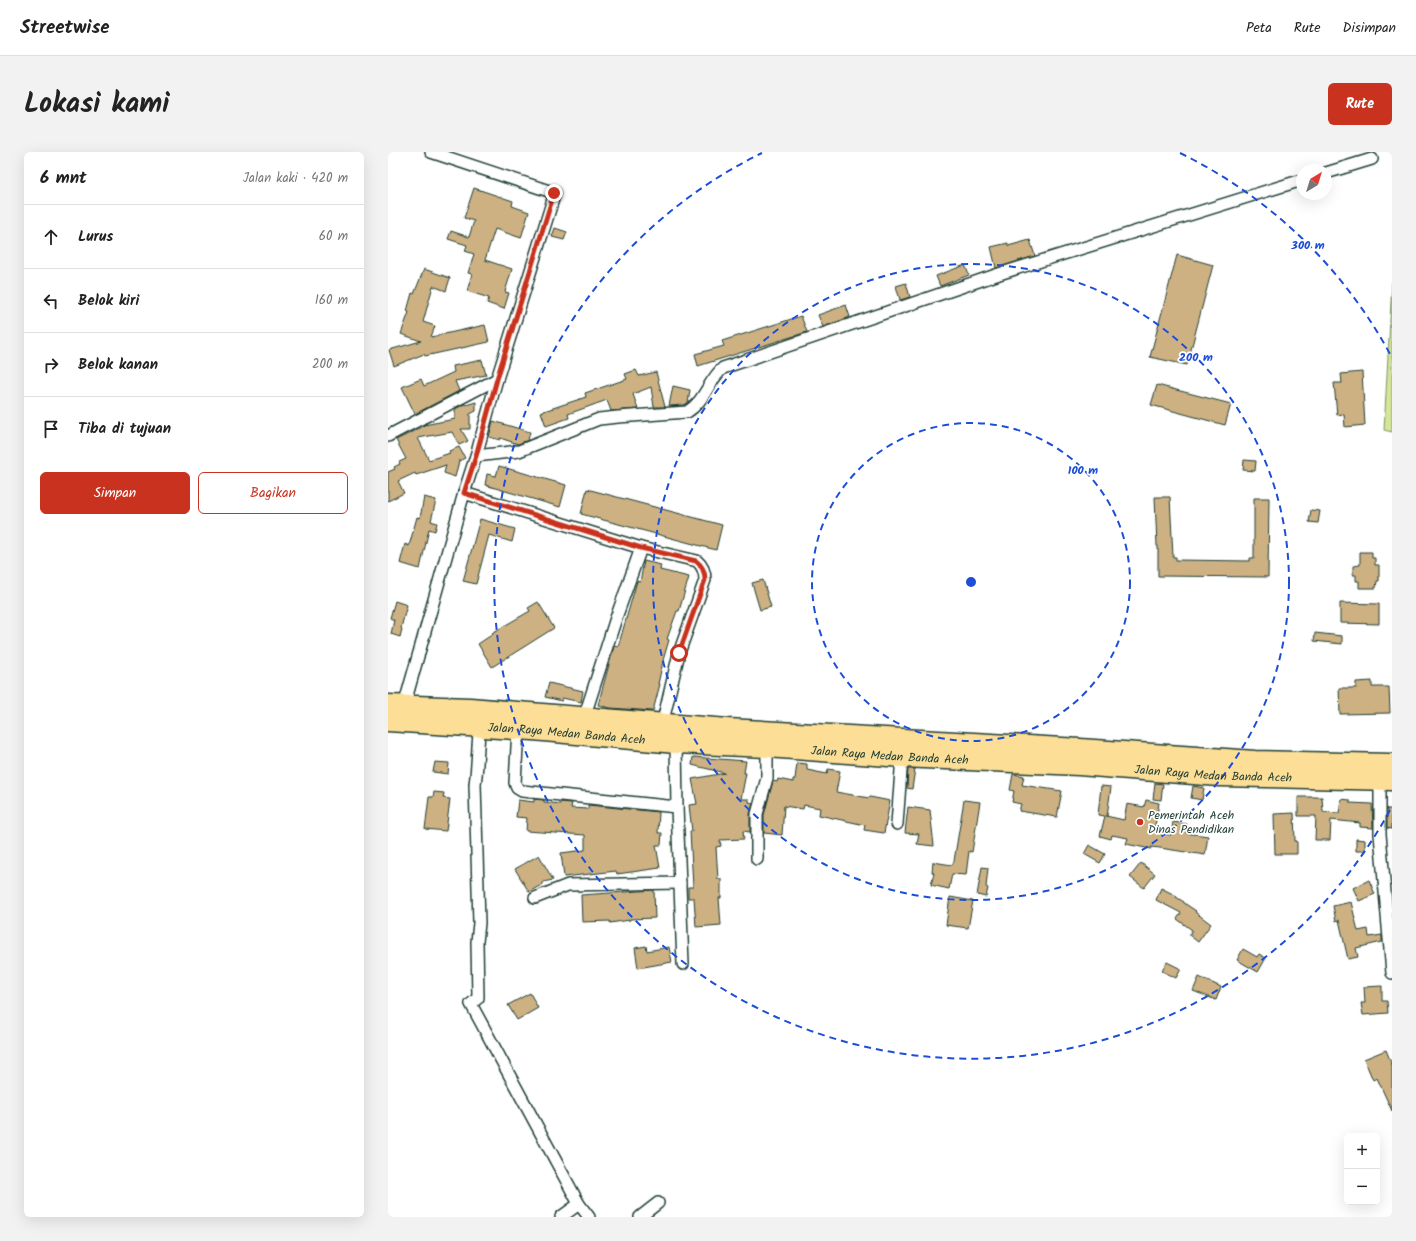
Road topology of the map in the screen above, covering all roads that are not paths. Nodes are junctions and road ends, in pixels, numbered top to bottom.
1 (431, 152) edge
2 (1372, 159) dead end
3 (1332, 171) edge
4 (1296, 182) edge
5 (497, 379) junction
6 (388, 436) edge
7 (476, 456) junction
8 (464, 493) junction
9 (641, 548) junction
10 (396, 706) edge
11 (584, 718) junction
12 (388, 721) edge
13 (528, 724) junction
14 (662, 725) junction
15 (480, 726) junction
16 (676, 743) junction
17 (842, 744) junction
18 (767, 748) junction
19 (902, 757) junction
20 (1080, 757) junction
21 (1392, 764) edge
22 (1386, 780) edge
23 (676, 807) junction
24 (898, 824) dead end
25 (756, 859) dead end
26 (680, 883) junction
27 (535, 898) dead end
28 (683, 964) dead end
29 (1392, 973) edge
30 (658, 1203) dead end
31 (579, 1204) junction
32 (561, 1217) edge
33 (589, 1217) edge
34 (640, 1217) edge

1 - 5 street
2 - 3 street
4 - 7 street
5 - 6 street
5 - 7 street
7 - 8 street
8 - 9 street
8 - 10 street
9 - 11 street
9 - 14 street
10 - 13 highway, Jalan Raya Medan Banda Aceh
11 - 13 highway, Jalan Raya Medan Banda Aceh
11 - 14 highway, Jalan Raya Medan Banda Aceh
12 - 15 highway, Jalan Raya Medan Banda Aceh
13 - 15 highway, Jalan Raya Medan Banda Aceh
13 - 16 highway, Jalan Raya Medan Banda Aceh
13 - 23 street
14 - 17 highway, Jalan Raya Medan Banda Aceh
15 - 31 street
16 - 18 highway, Jalan Raya Medan Banda Aceh
16 - 23 street
17 - 18 highway, Jalan Raya Medan Banda Aceh
17 - 19 highway, Jalan Raya Medan Banda Aceh
17 - 20 highway, Jalan Raya Medan Banda Aceh
18 - 25 street
19 - 20 highway, Jalan Raya Medan Banda Aceh
19 - 24 street
20 - 21 highway, Jalan Raya Medan Banda Aceh
20 - 22 highway, Jalan Raya Medan Banda Aceh
22 - 29 street
23 - 26 street
26 - 27 street
26 - 28 street
30 - 34 street
31 - 32 street
31 - 33 street

